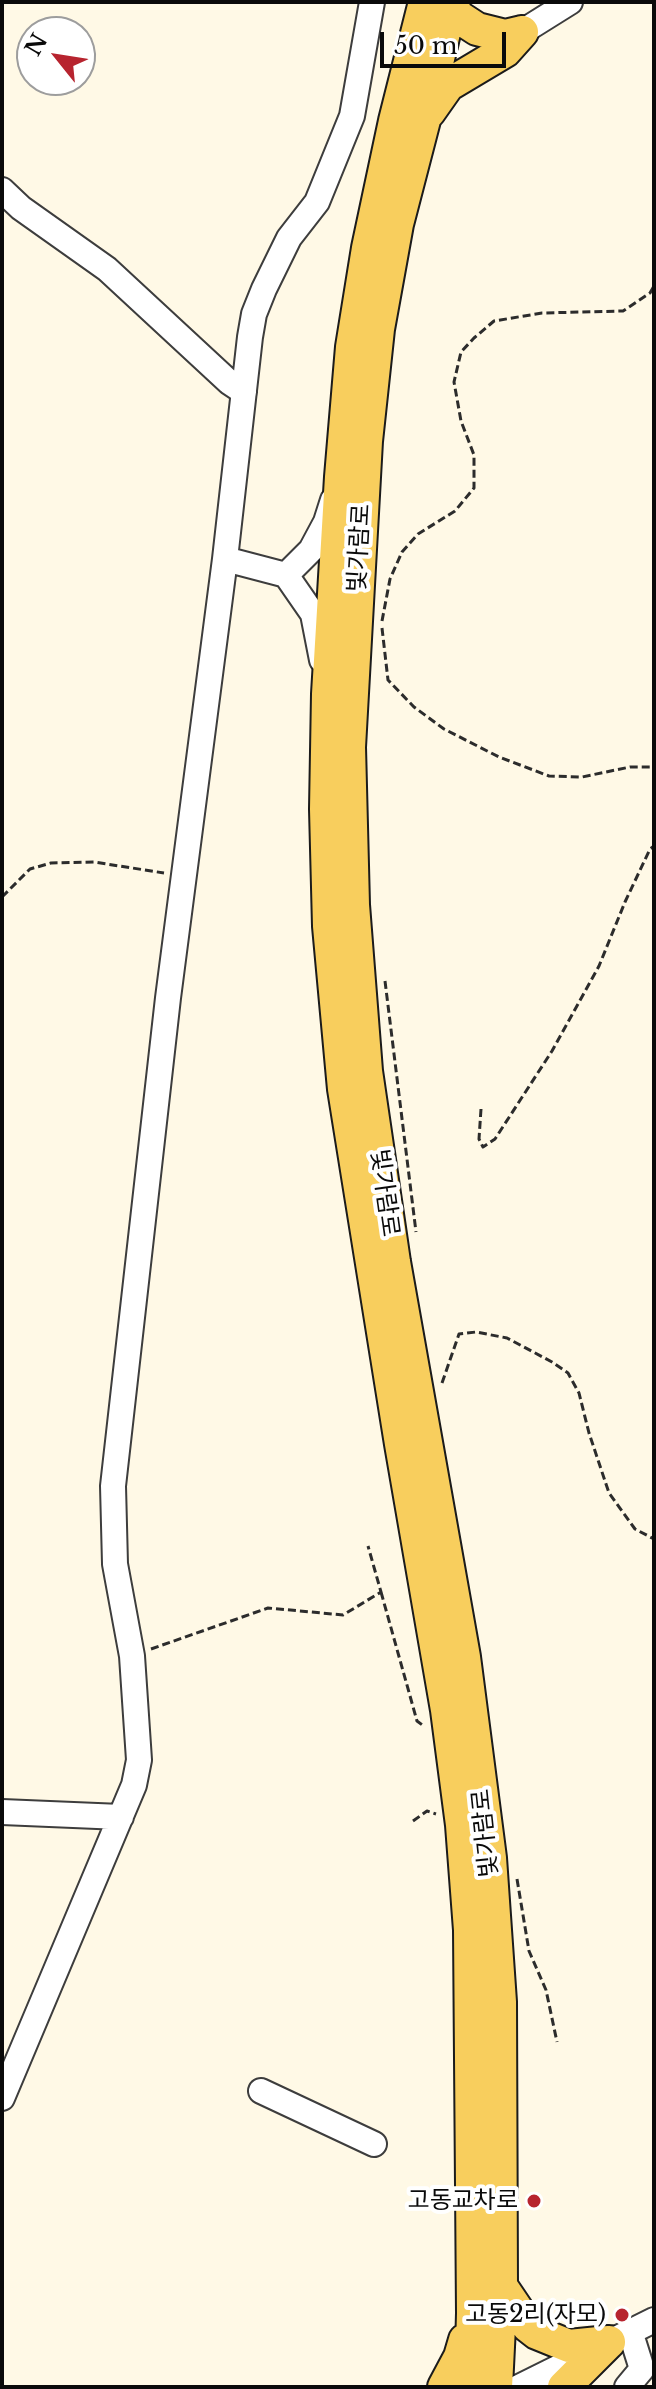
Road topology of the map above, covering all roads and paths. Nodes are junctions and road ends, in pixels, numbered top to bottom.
1 (372, 2) edge
2 (425, 2) edge
3 (451, 2) edge
4 (570, 2) edge
5 (522, 32) junction
6 (424, 120) junction
7 (2, 190) edge
8 (654, 286) edge
9 (244, 392) junction
10 (341, 477) junction
11 (225, 559) junction
12 (286, 575) junction
13 (379, 603) dead end
14 (377, 618) dead end
15 (328, 694) junction
16 (654, 767) edge
17 (654, 846) edge
18 (184, 876) junction
19 (2, 897) edge
20 (385, 980) dead end
21 (481, 1109) dead end
22 (416, 1233) dead end
23 (436, 1380) dead end
24 (654, 1539) edge
25 (368, 1546) dead end
26 (381, 1592) junction
27 (132, 1656) junction
28 (426, 1728) dead end
29 (2, 1812) edge
30 (121, 1817) junction
31 (442, 1818) dead end
32 (413, 1821) dead end
33 (516, 1871) dead end
34 (557, 2042) dead end
35 (261, 2091) dead end
36 (2, 2098) edge
37 (374, 2144) dead end
38 (501, 2286) junction
39 (473, 2313) junction
40 (654, 2320) edge
41 (620, 2337) junction
42 (641, 2375) edge
43 (444, 2387) edge
44 (471, 2387) edge
45 (496, 2387) edge
46 (519, 2387) edge
47 (564, 2387) edge

1 - 9 street
2 - 10 main road, 빛가람로
3 - 5 main road
3 - 6 main road, 빛가람로
4 - 5 street
5 - 6 main road
6 - 38 main road, 빛가람로
7 - 9 street
8 - 16 path
9 - 11 street
10 - 12 street
10 - 15 main road, 빛가람로
11 - 12 street
11 - 18 street
12 - 15 street
13 - 14 path
15 - 39 main road, 빛가람로
17 - 21 path
18 - 19 path
18 - 27 street
20 - 22 path
23 - 24 path
25 - 26 path
26 - 27 path
26 - 28 path
27 - 30 street
29 - 30 street
30 - 36 street
31 - 32 path
33 - 34 path
35 - 37 street
38 - 41 main road
38 - 45 main road, 빛가람로
39 - 43 main road
39 - 44 main road, 빛가람로
40 - 41 street
41 - 42 street
41 - 46 street
41 - 47 main road

